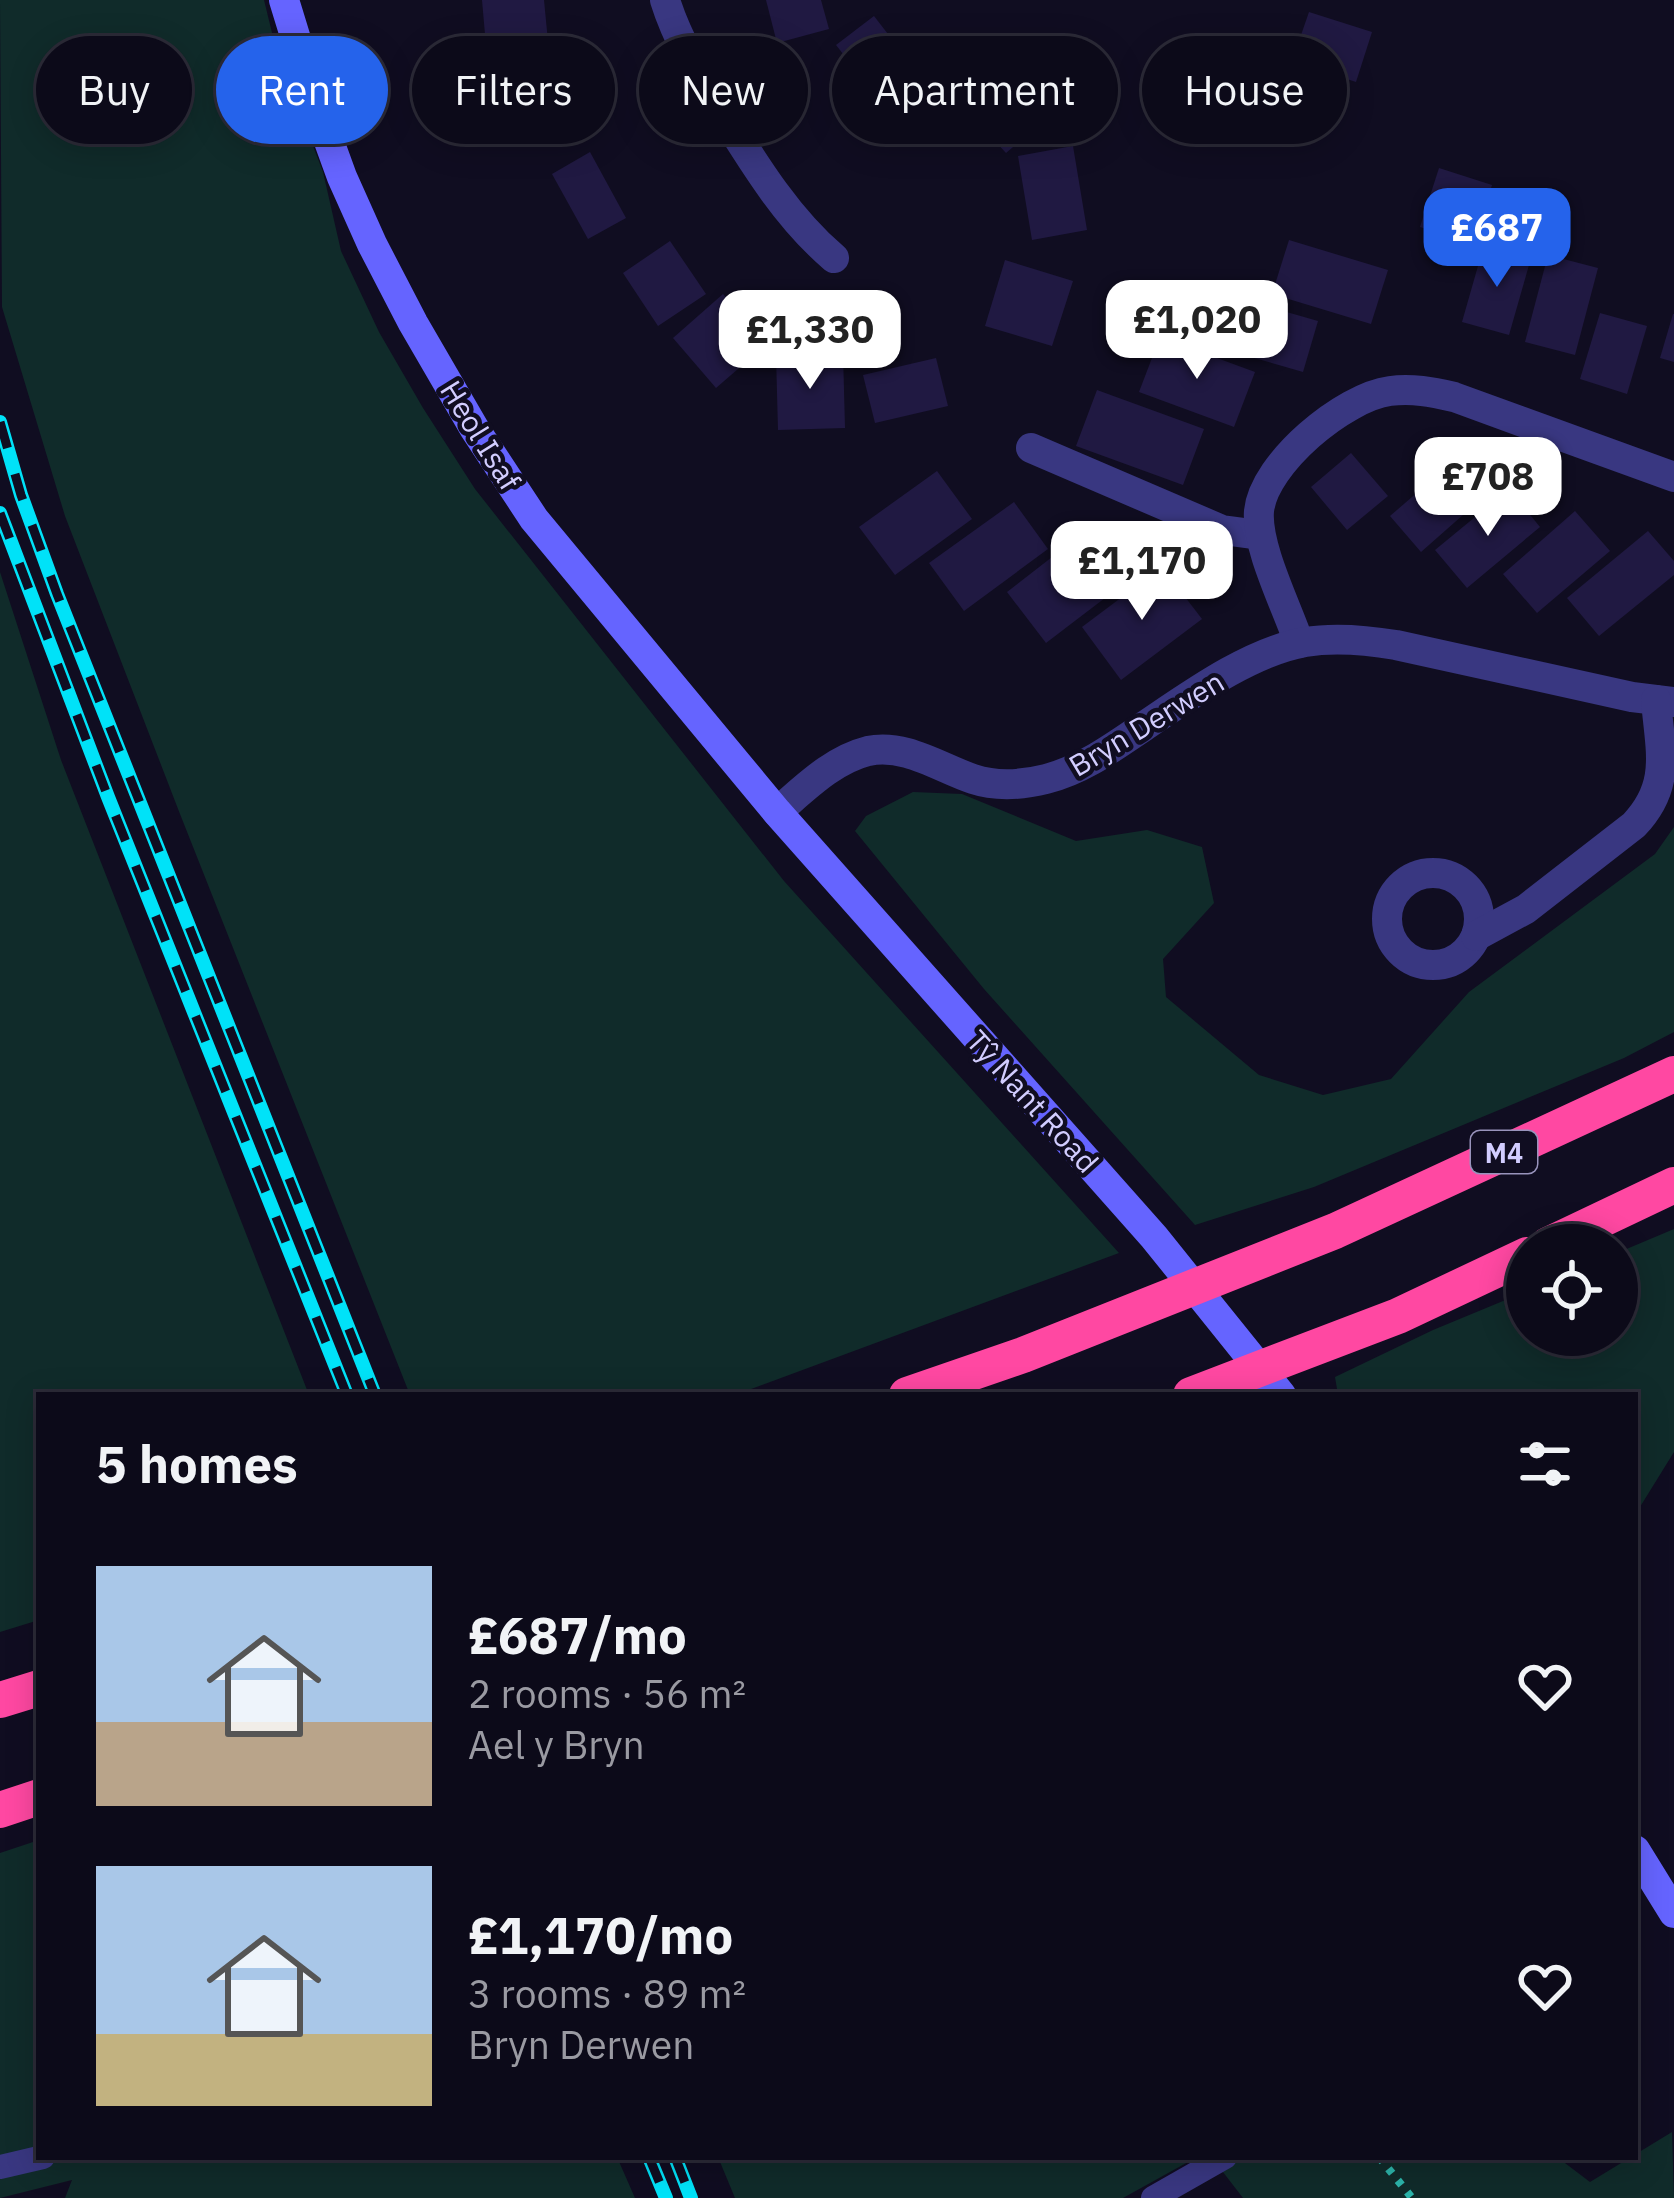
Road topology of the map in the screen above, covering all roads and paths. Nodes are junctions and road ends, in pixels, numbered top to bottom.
1 (284, 0) edge
2 (665, 0) edge
3 (834, 258) dead end
4 (1030, 448) dead end
5 (1674, 477) edge
6 (1260, 535) junction
7 (1299, 643) junction
8 (1665, 701) edge
9 (777, 812) junction
10 (1476, 936) dead end
11 (1674, 1074) edge
12 (1674, 1185) edge
13 (1592, 1224) edge
14 (1506, 1265) edge
15 (916, 1392) edge
16 (1199, 1392) edge
17 (1279, 1392) edge
18 (36, 1689) edge
19 (0, 1700) edge
20 (36, 1799) edge
21 (0, 1810) edge
22 (1638, 1855) edge
23 (1674, 1913) edge
24 (36, 2159) edge
25 (1220, 2160) edge
26 (1381, 2160) edge
27 (0, 2167) edge
28 (1153, 2198) edge
29 (1412, 2198) edge

1 - 9 main road, Heol Isaf
2 - 3 street
4 - 6 street
5 - 6 street
6 - 7 street
7 - 8 street, Bryn Derwen
7 - 9 street, Bryn Derwen
8 - 10 street
9 - 17 main road, Tŷ Nant Road
11 - 15 highway, M4
12 - 13 highway
14 - 16 highway
18 - 19 highway
20 - 21 highway
22 - 23 main road
24 - 27 lane
25 - 28 lane
26 - 29 path

